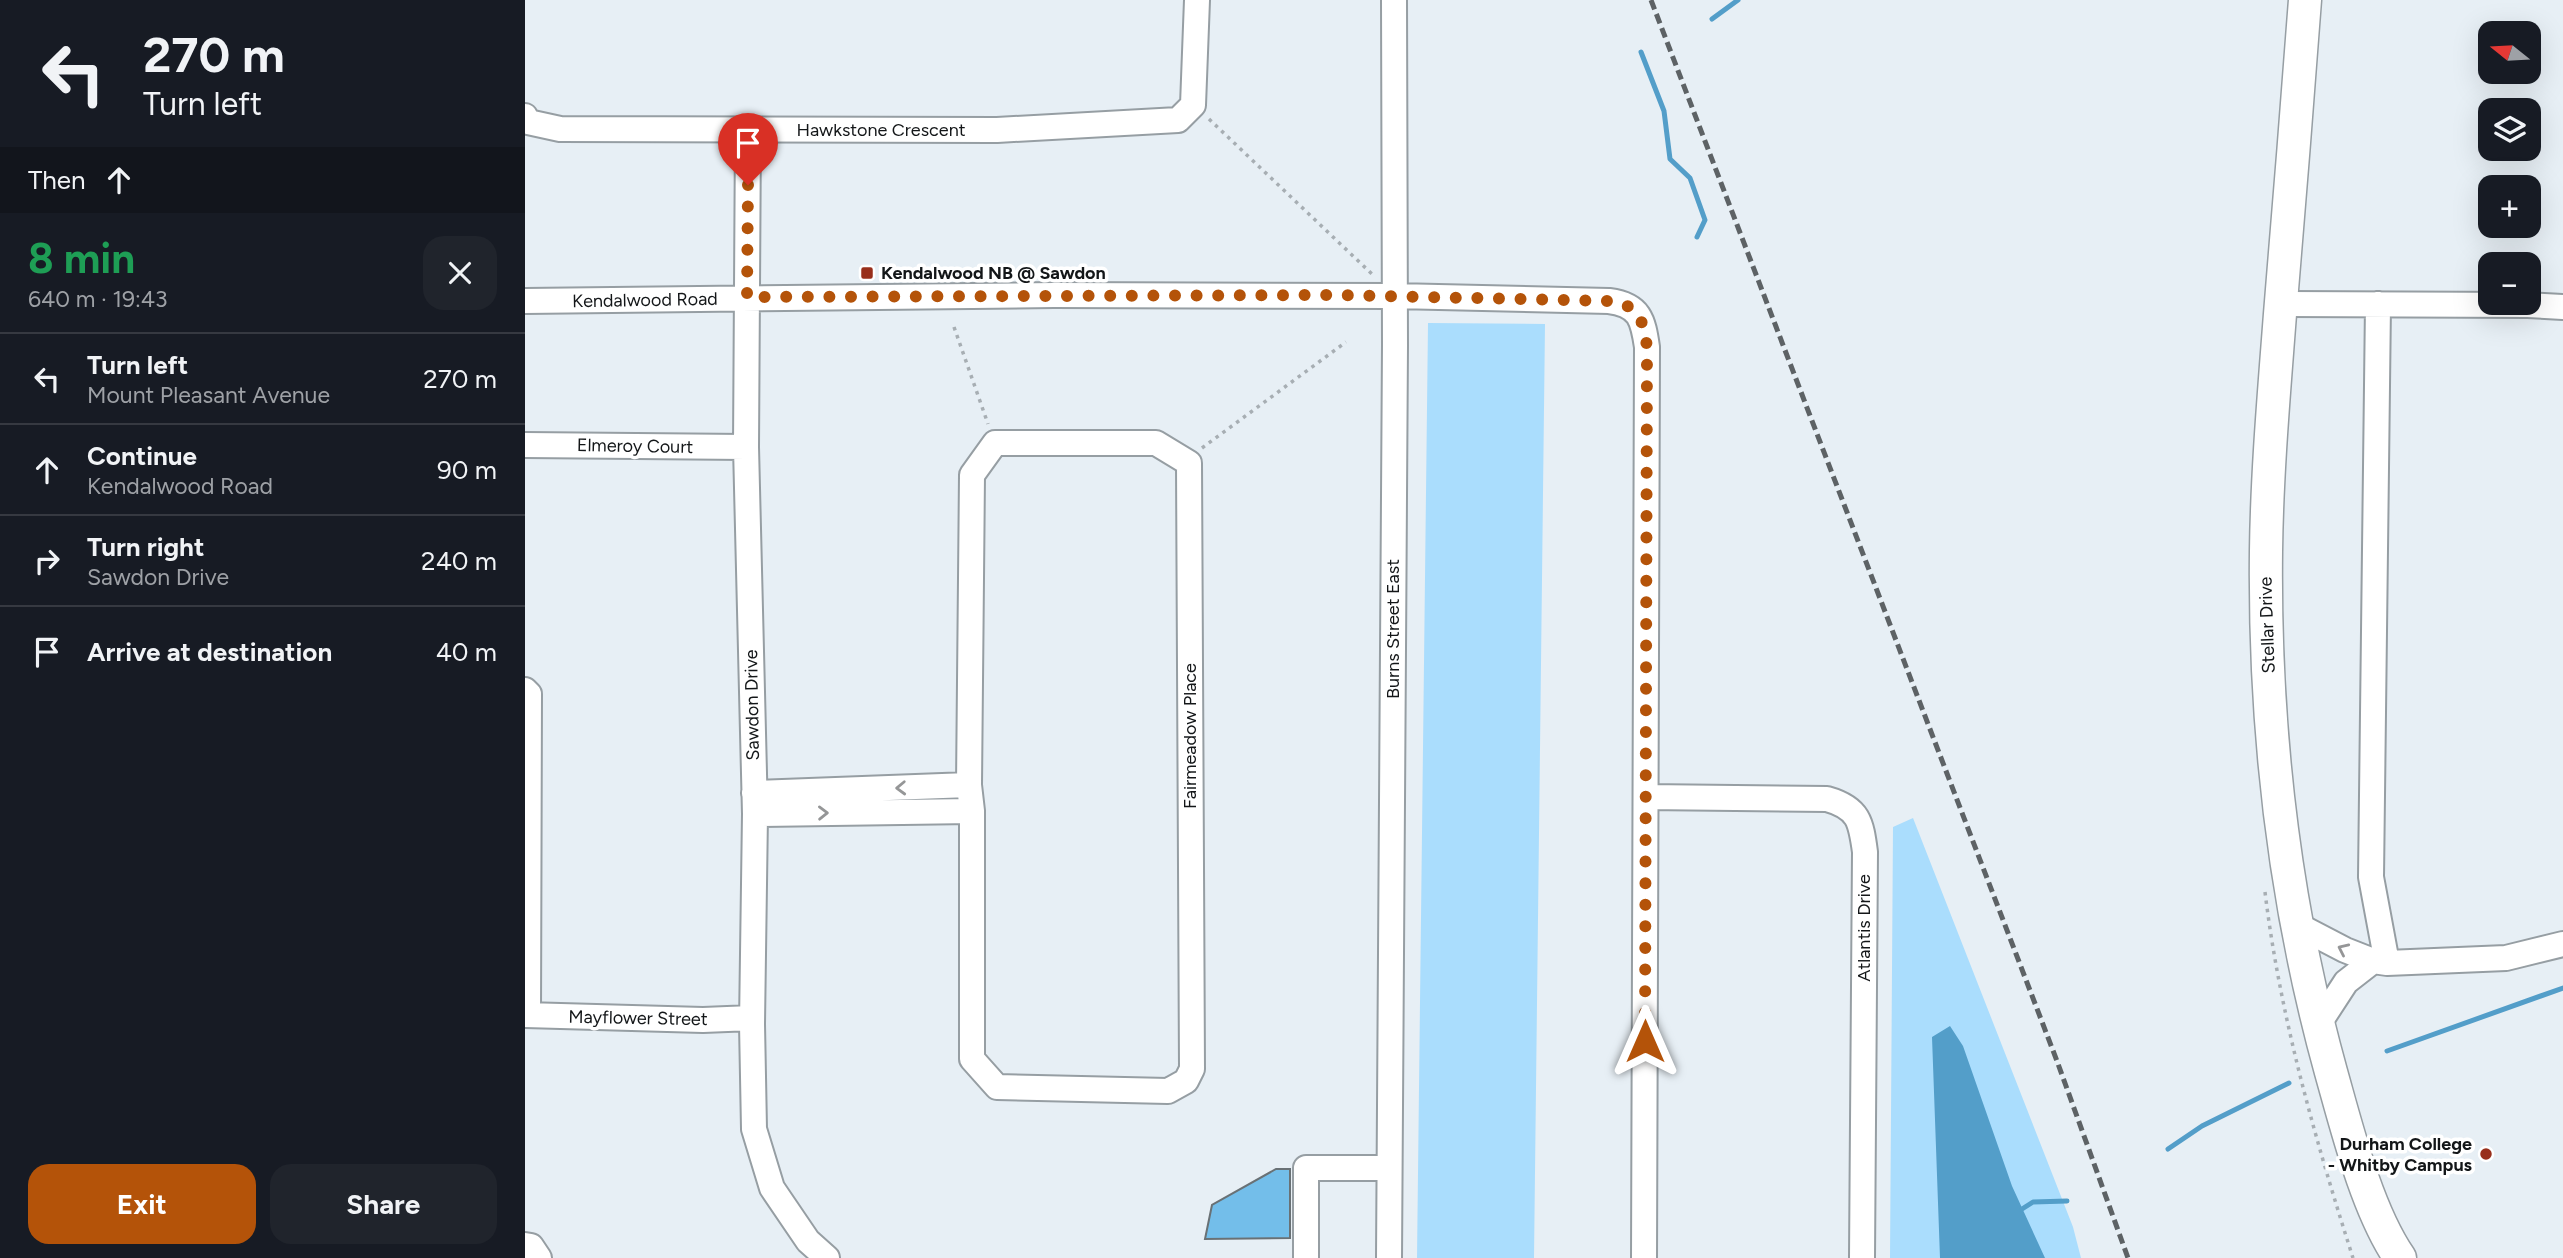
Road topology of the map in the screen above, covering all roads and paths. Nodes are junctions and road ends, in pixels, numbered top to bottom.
1 (1197, 0) edge
2 (1394, 0) edge
3 (2305, 0) edge
4 (1193, 105) junction
5 (525, 116) edge
6 (748, 129) junction
7 (1395, 296) junction
8 (747, 297) junction
9 (525, 301) edge
10 (2281, 303) junction
11 (2378, 304) junction
12 (2563, 307) edge
13 (954, 327) dead end
14 (1346, 342) dead end
15 (995, 443) junction
16 (525, 445) edge
17 (746, 447) junction
18 (1189, 463) junction
19 (525, 690) edge
20 (969, 785) junction
21 (1646, 797) junction
22 (754, 803) junction
23 (972, 811) junction
24 (2297, 925) junction
25 (2563, 944) edge
26 (2380, 962) junction
27 (526, 1015) edge
28 (751, 1018) junction
29 (2318, 1025) junction
30 (1389, 1168) junction
31 (525, 1245) edge
32 (2391, 1251) edge
33 (539, 1258) edge
34 (827, 1258) edge
35 (1306, 1258) edge
36 (1389, 1258) edge
37 (1644, 1258) edge
38 (1862, 1258) edge

1 - 4 street
2 - 7 street, Burns Street East
3 - 10 main road, Stellar Drive
4 - 6 street, Hawkstone Crescent
4 - 7 path
5 - 6 street, Hawkstone Crescent
6 - 8 street, Sawdon Drive
7 - 8 street, Kendalwood Road
7 - 21 street, Kendalwood Road
7 - 30 street, Burns Street East
8 - 9 street, Kendalwood Road
8 - 17 street, Sawdon Drive
10 - 11 street
10 - 24 main road, Stellar Drive
11 - 12 street
11 - 26 street
13 - 15 path
14 - 18 path
15 - 18 street
15 - 20 street, Fairmeadow Place
16 - 17 street, Elmeroy Court
17 - 22 street, Sawdon Drive
18 - 23 street, Fairmeadow Place
19 - 27 street
20 -> 22 street
20 - 23 street, Fairmeadow Place
21 - 37 street, Kendalwood Road
21 - 38 street, Atlantis Drive
22 -> 23 street
22 - 28 street, Sawdon Drive
26 -> 24 street
24 - 29 main road, Stellar Drive
25 - 26 street
26 - 29 street
27 - 28 street, Mayflower Street
28 - 34 street, Sawdon Drive
29 - 32 main road, Stellar Drive
30 - 35 street
30 - 36 street, Burns Street East
31 - 33 street

